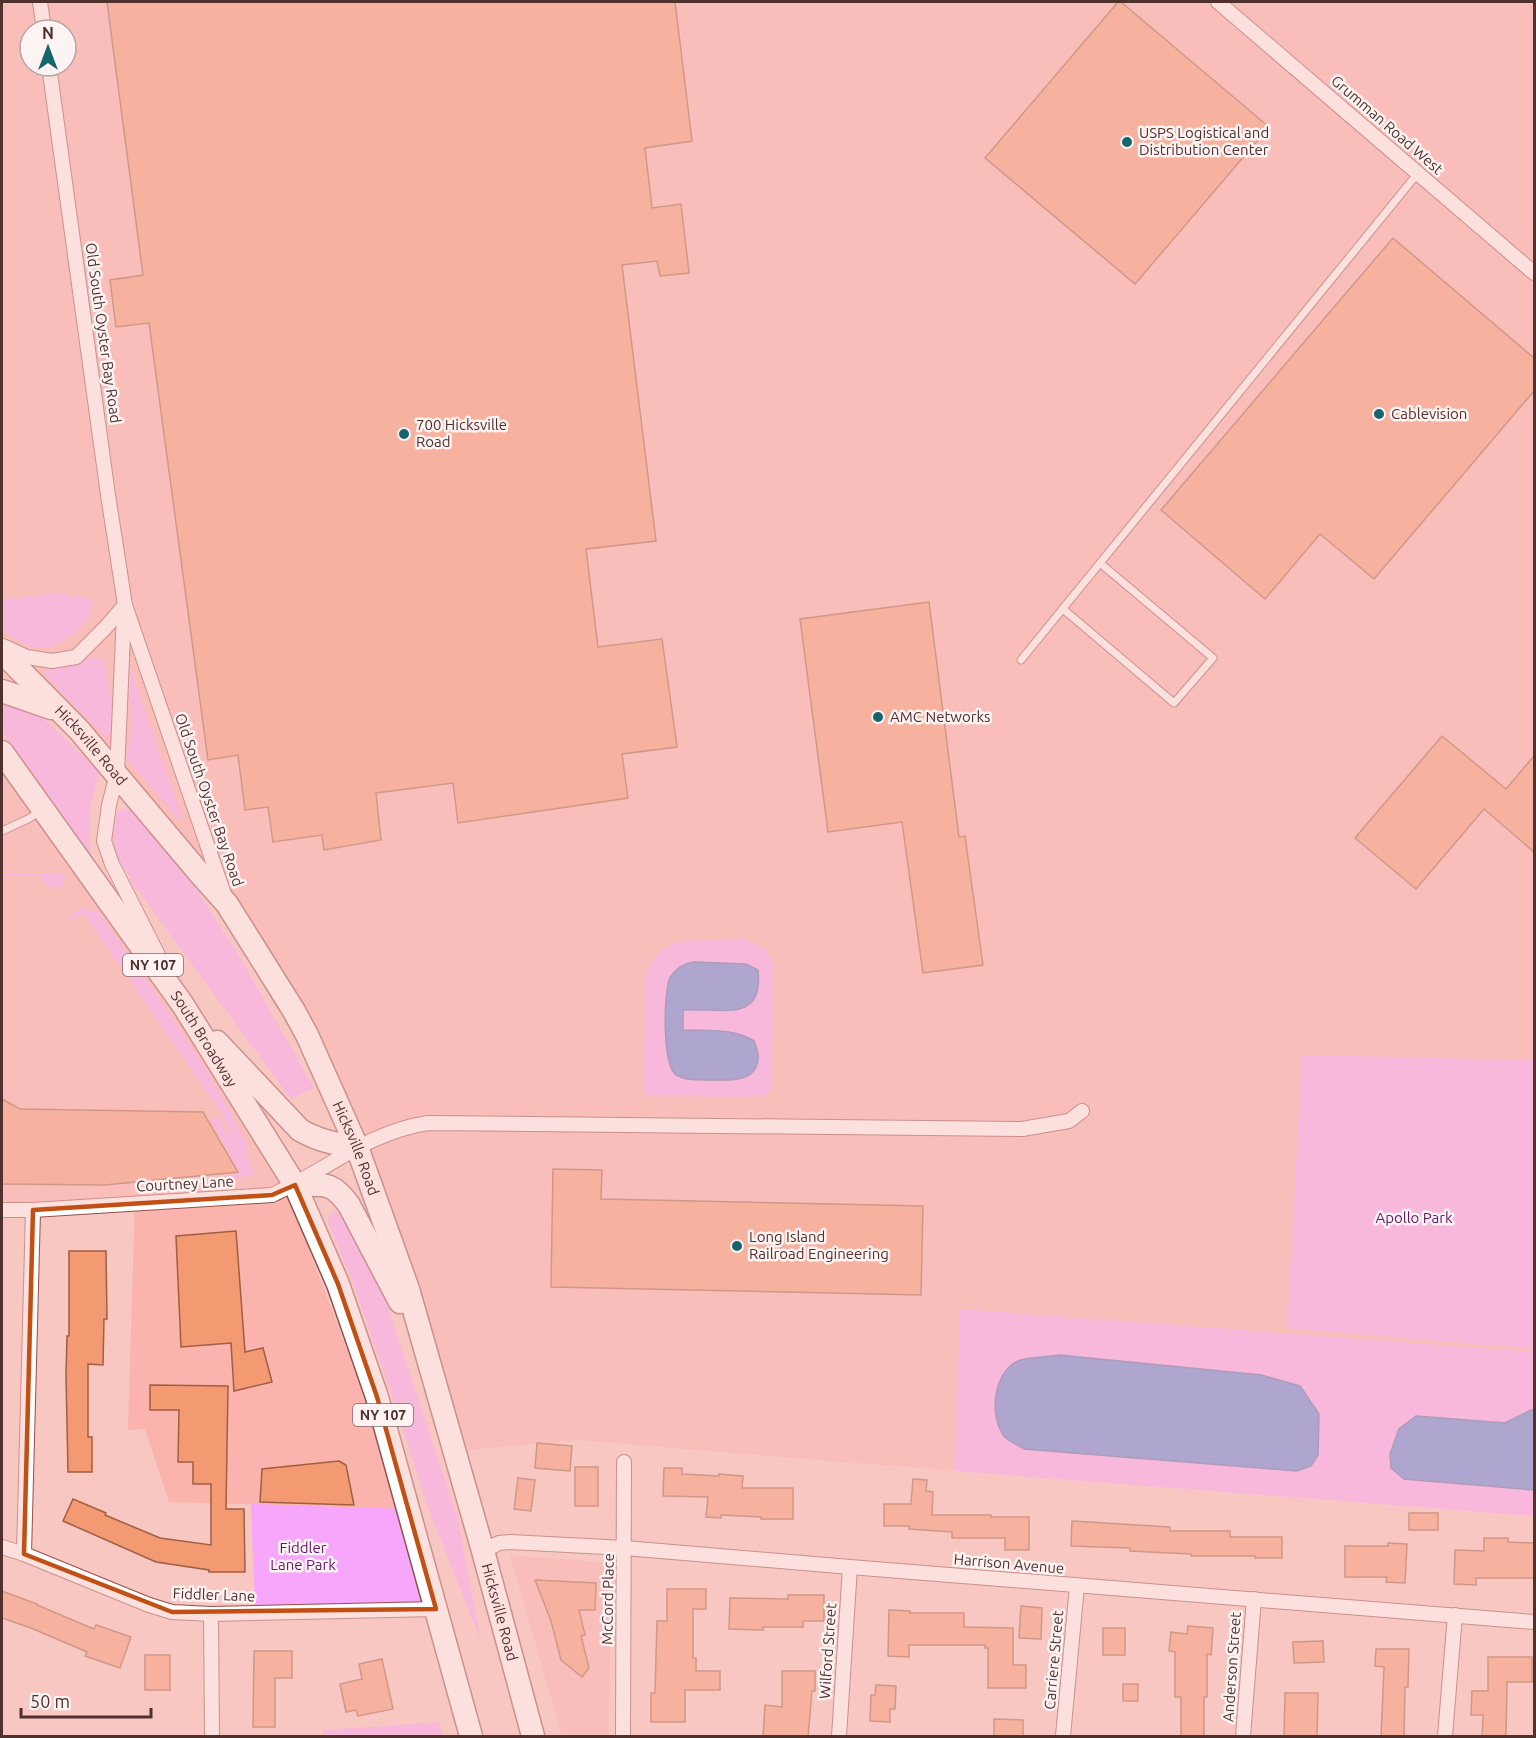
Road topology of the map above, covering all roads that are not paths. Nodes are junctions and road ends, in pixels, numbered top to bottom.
1 (40, 2) edge
2 (1218, 2) edge
3 (42, 18) edge
4 (51, 78) edge
5 (1418, 173) junction
6 (1534, 273) edge
7 (1100, 563) junction
8 (125, 605) junction
9 (1063, 609) junction
10 (2, 646) edge
11 (2, 652) edge
12 (1021, 660) dead end
13 (2, 691) edge
14 (58, 711) junction
15 (2, 752) edge
16 (117, 774) junction
17 (43, 809) junction
18 (2, 831) edge
19 (227, 904) junction
20 (183, 1005) junction
21 (1082, 1111) dead end
22 (357, 1147) junction
23 (295, 1185) junction
24 (2, 1210) edge
25 (33, 1210) junction
26 (425, 1349) junction
27 (624, 1462) dead end
28 (2, 1547) edge
29 (625, 1548) junction
30 (483, 1551) junction
31 (24, 1554) junction
32 (850, 1567) junction
33 (1077, 1586) junction
34 (1254, 1599) junction
35 (436, 1609) junction
36 (211, 1614) junction
37 (1455, 1615) junction
38 (1534, 1622) edge
39 (212, 1737) edge
40 (471, 1737) edge
41 (532, 1737) edge
42 (623, 1737) edge
43 (839, 1737) edge
44 (1063, 1737) edge
45 (1243, 1737) edge
46 (1445, 1737) edge

1 - 3 street
2 - 5 street, Grumman Road West
4 - 8 street, Old South Oyster Bay Road
5 - 6 street, Grumman Road West
5 - 7 lane
7 - 9 lane
7 - 9 lane
8 - 10 street
8 - 16 street, Old South Oyster Bay Road
8 - 19 street, Old South Oyster Bay Road
9 - 12 lane
11 - 14 main road, Hicksville Road
13 - 14 main road
14 - 16 main road, Hicksville Road
15 - 17 main road, South Broadway / NY 107
16 - 19 main road, Hicksville Road
16 - 20 street, Old South Oyster Bay Road
17 - 18 lane
17 - 20 main road, South Broadway / NY 107
19 - 22 main road, Hicksville Road
20 - 22 main road
20 - 23 main road, South Broadway / NY 107
21 - 22 street, Courtney Lane
22 - 23 street, Courtney Lane
22 - 26 main road, Hicksville Road
23 - 25 street, Courtney Lane
23 - 26 main road
23 - 35 main road, NY 107
24 - 25 street, Courtney Lane
25 - 31 street
26 - 30 main road, Hicksville Road
27 - 29 street, McCord Place
28 - 31 street, Fiddler Lane
29 - 30 street, Harrison Avenue
29 - 32 street, Harrison Avenue
29 - 42 street, McCord Place
30 - 41 main road, Hicksville Road
31 - 36 street, Fiddler Lane
32 - 33 street, Harrison Avenue
32 - 43 street, Wilford Street
33 - 34 street, Harrison Avenue
33 - 44 street, Carriere Street
34 - 37 street, Harrison Avenue
34 - 45 street, Anderson Street
35 - 36 street, Fiddler Lane
35 - 40 main road, NY 107
36 - 39 street
37 - 38 street, Harrison Avenue
37 - 46 street

